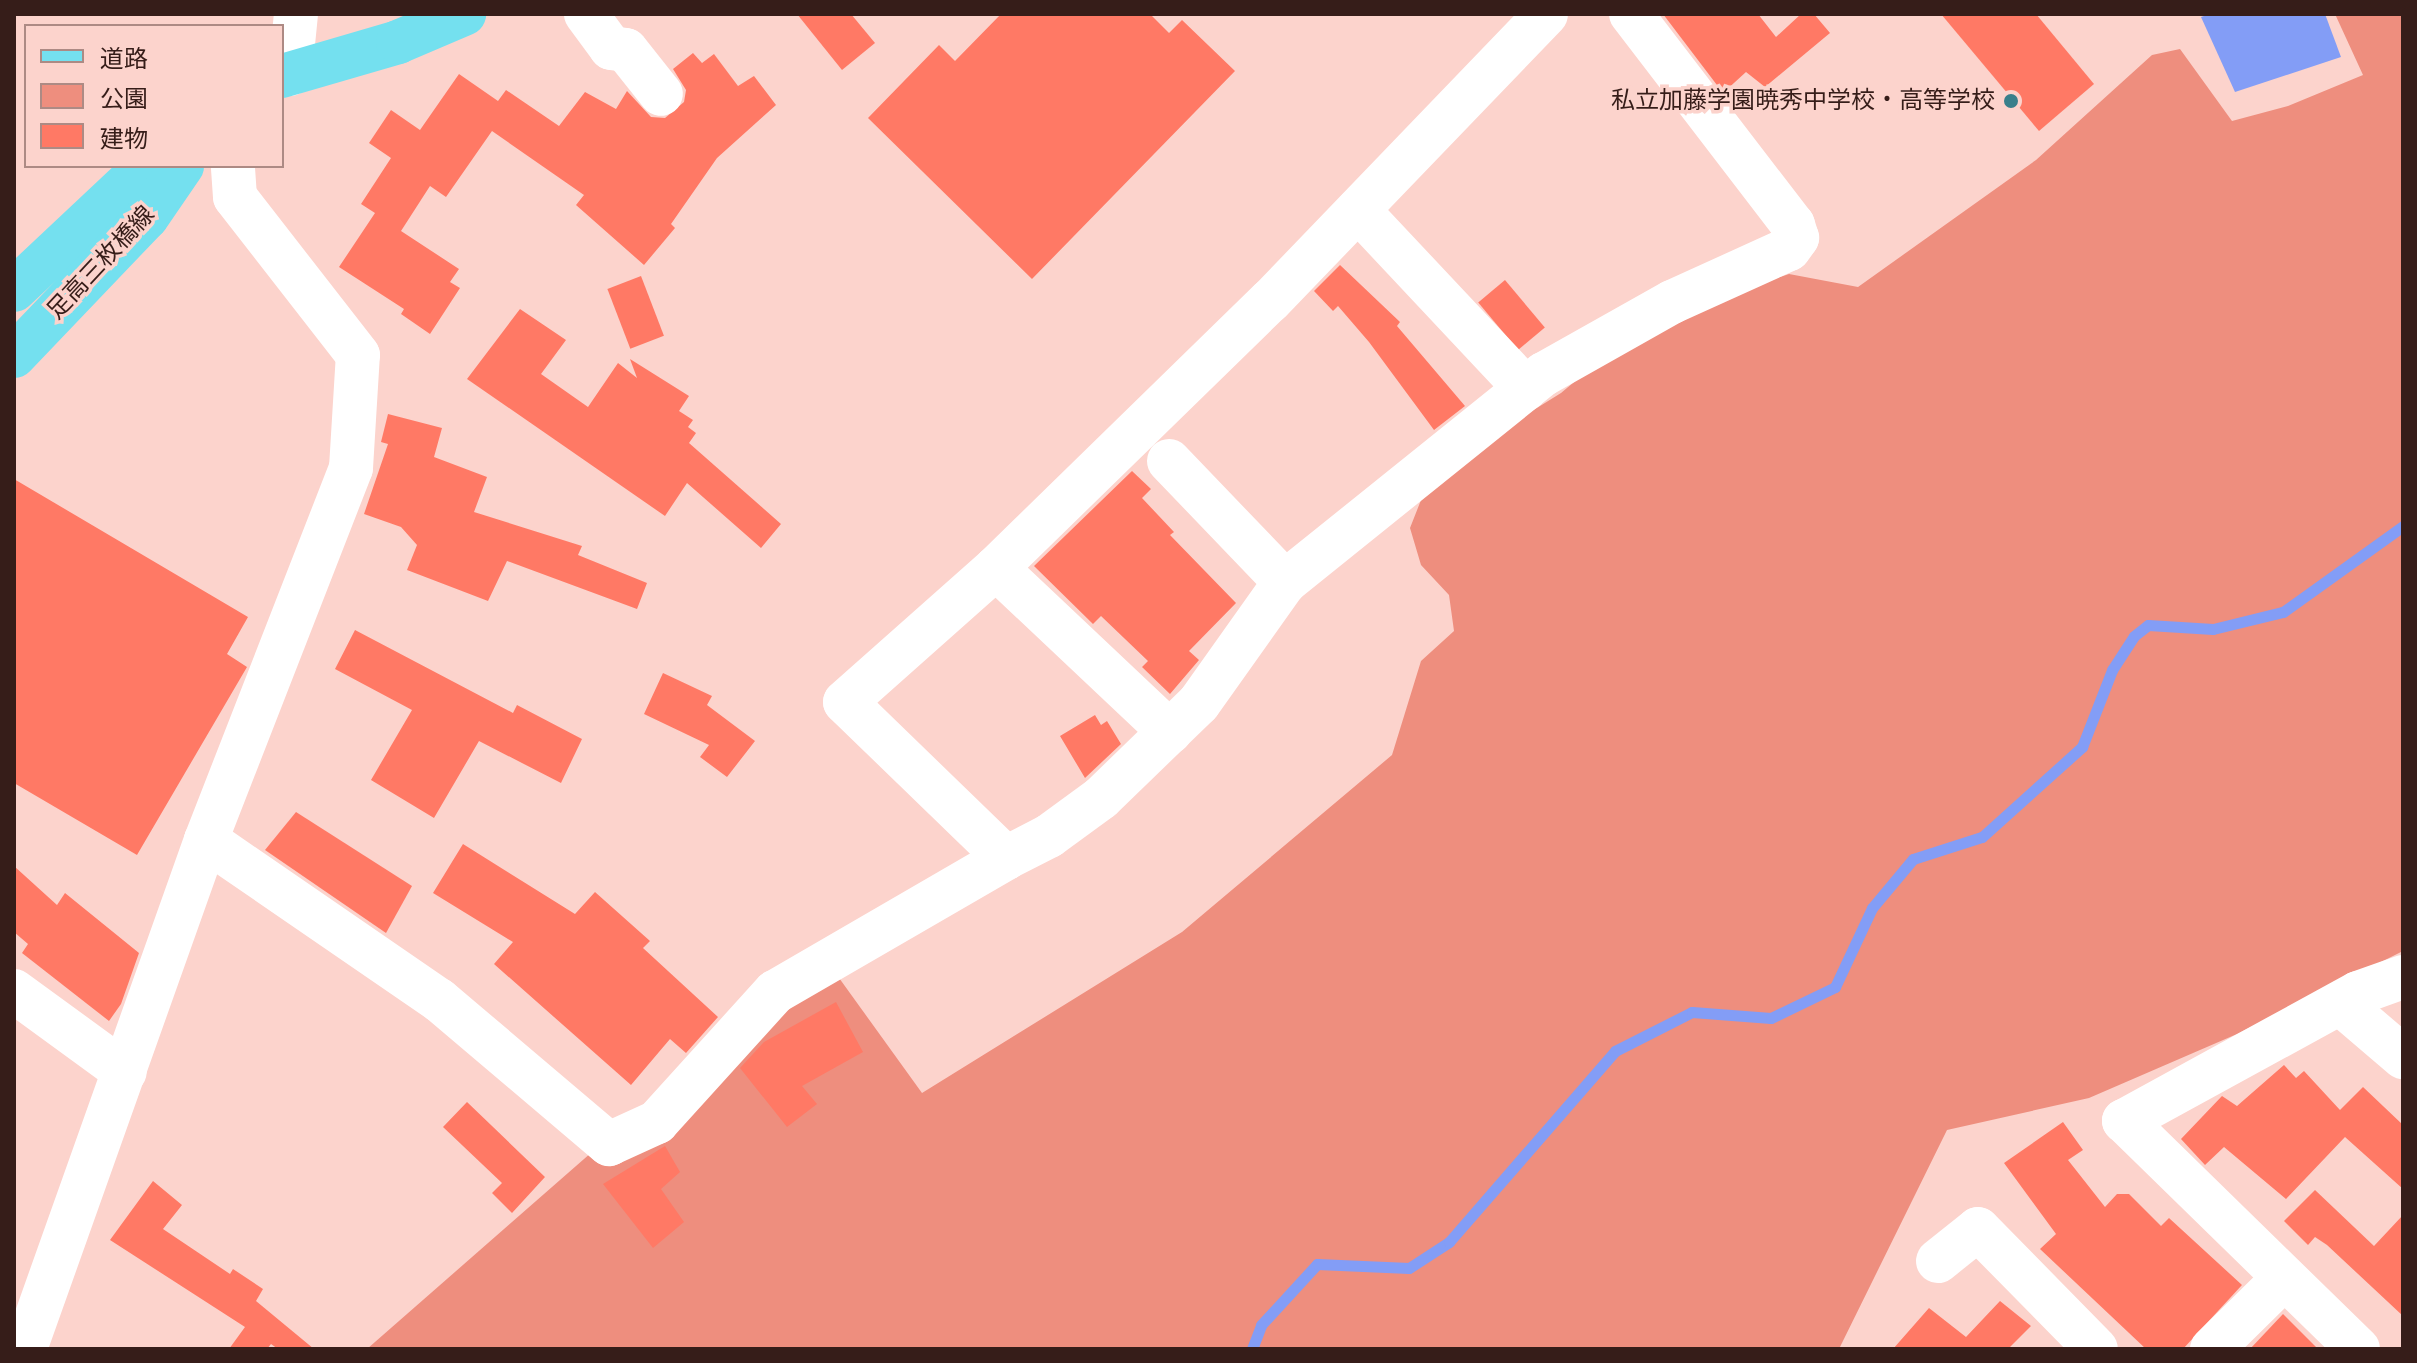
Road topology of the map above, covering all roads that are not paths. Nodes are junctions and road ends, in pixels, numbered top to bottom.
1 (296, 14) edge
2 (464, 14) edge
3 (586, 14) edge
4 (1546, 14) edge
5 (1631, 14) edge
6 (286, 75) edge
7 (661, 94) dead end
8 (144, 168) edge
9 (181, 168) edge
10 (233, 168) edge
11 (1358, 210) junction
12 (14, 290) edge
13 (14, 356) edge
14 (1526, 389) junction
15 (1169, 461) dead end
16 (996, 568) junction
17 (1285, 582) junction
18 (1170, 732) junction
19 (206, 840) junction
20 (1006, 858) junction
21 (2403, 977) edge
22 (14, 991) edge
23 (2341, 1004) junction
24 (2403, 1057) edge
25 (125, 1072) junction
26 (1938, 1261) dead end
27 (2282, 1280) junction
28 (25, 1349) edge
29 (2096, 1349) edge
30 (2212, 1349) edge
31 (2358, 1349) edge

1 - 6 street
2 - 6 main road
3 - 7 street
4 - 11 street
5 - 14 street
8 - 12 main road, 足高三枚橋線
9 - 13 main road, 足高三枚橋線
10 - 19 street
11 - 14 street
11 - 16 street
14 - 17 street
15 - 17 street
16 - 18 street
16 - 20 street
17 - 18 street
18 - 20 street
19 - 20 street
19 - 25 street
21 - 23 street
22 - 25 street
23 - 24 street
23 - 27 street
25 - 28 street
26 - 29 street
27 - 30 street
27 - 31 street

